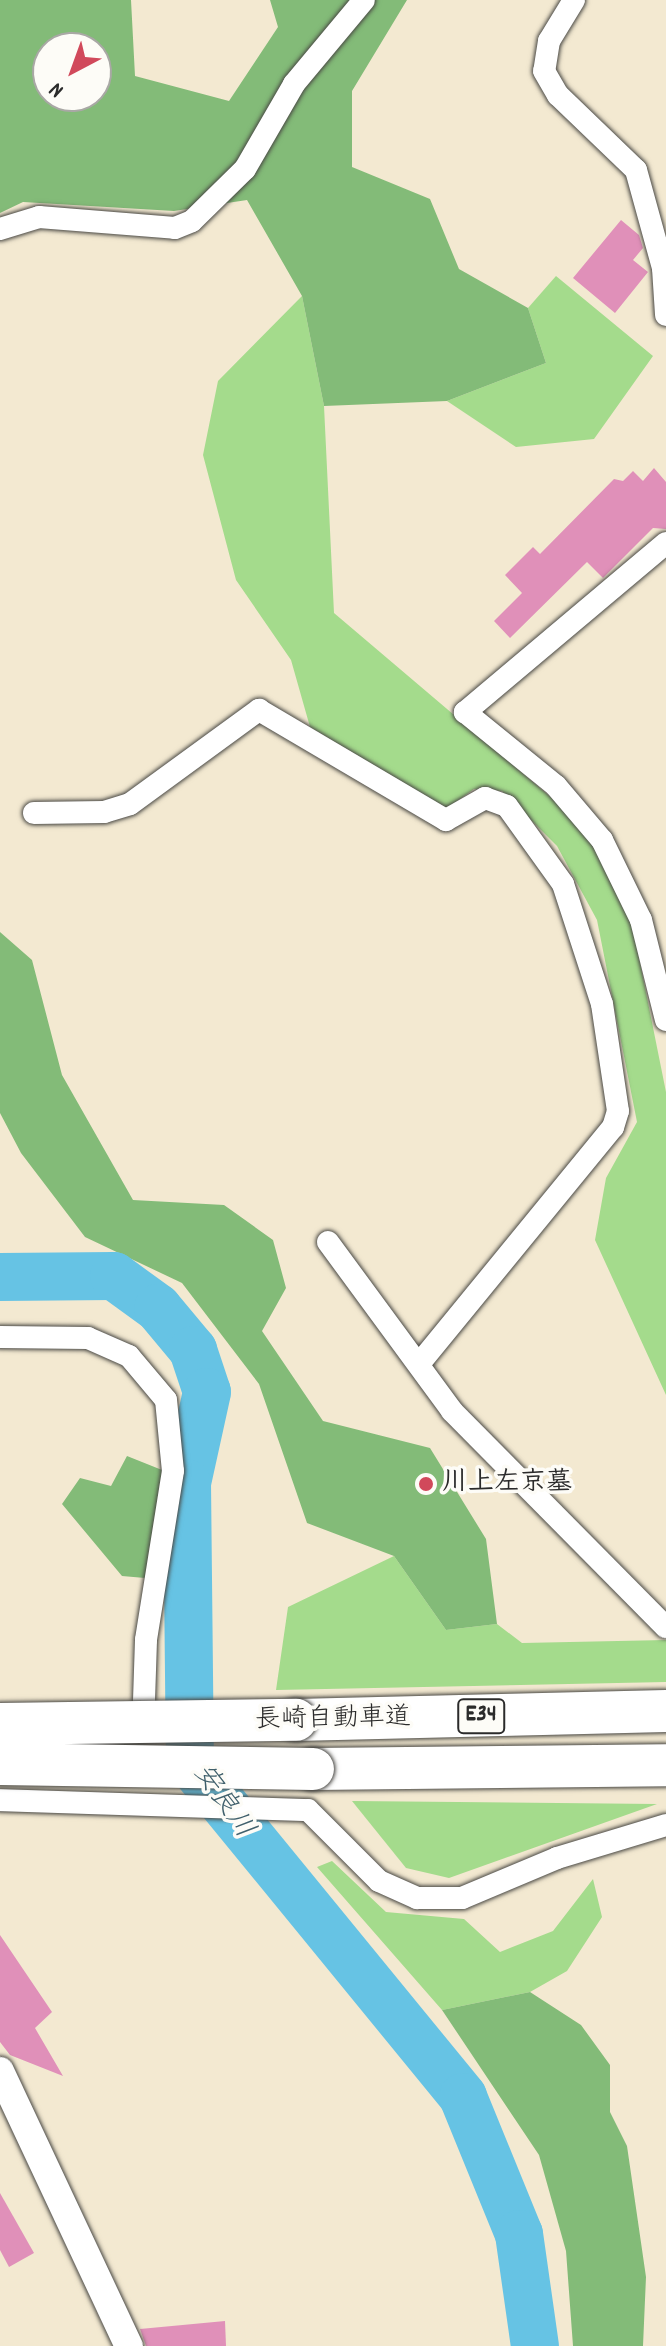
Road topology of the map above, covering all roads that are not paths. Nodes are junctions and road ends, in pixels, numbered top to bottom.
1 (364, 0) edge
2 (574, 0) edge
3 (0, 229) edge
4 (666, 315) edge
5 (666, 543) edge
6 (34, 813) dead end
7 (666, 1020) edge
8 (328, 1242) dead end
9 (0, 1337) edge
10 (420, 1363) junction
11 (666, 1627) edge
12 (666, 1711) edge
13 (0, 1724) edge
14 (0, 1764) edge
15 (666, 1765) edge
16 (0, 1800) edge
17 (171, 1804) junction
18 (666, 1825) edge
19 (0, 2071) edge
20 (129, 2346) edge

1 - 3 street
2 - 4 street
5 - 7 street
6 - 10 street
8 - 10 street
9 - 17 street
10 - 11 street
12 - 13 highway, 長崎自動車道 / E34, bridge
14 - 15 highway, 長崎自動車道 / E34, bridge
16 - 17 street
17 - 18 street
19 - 20 street

